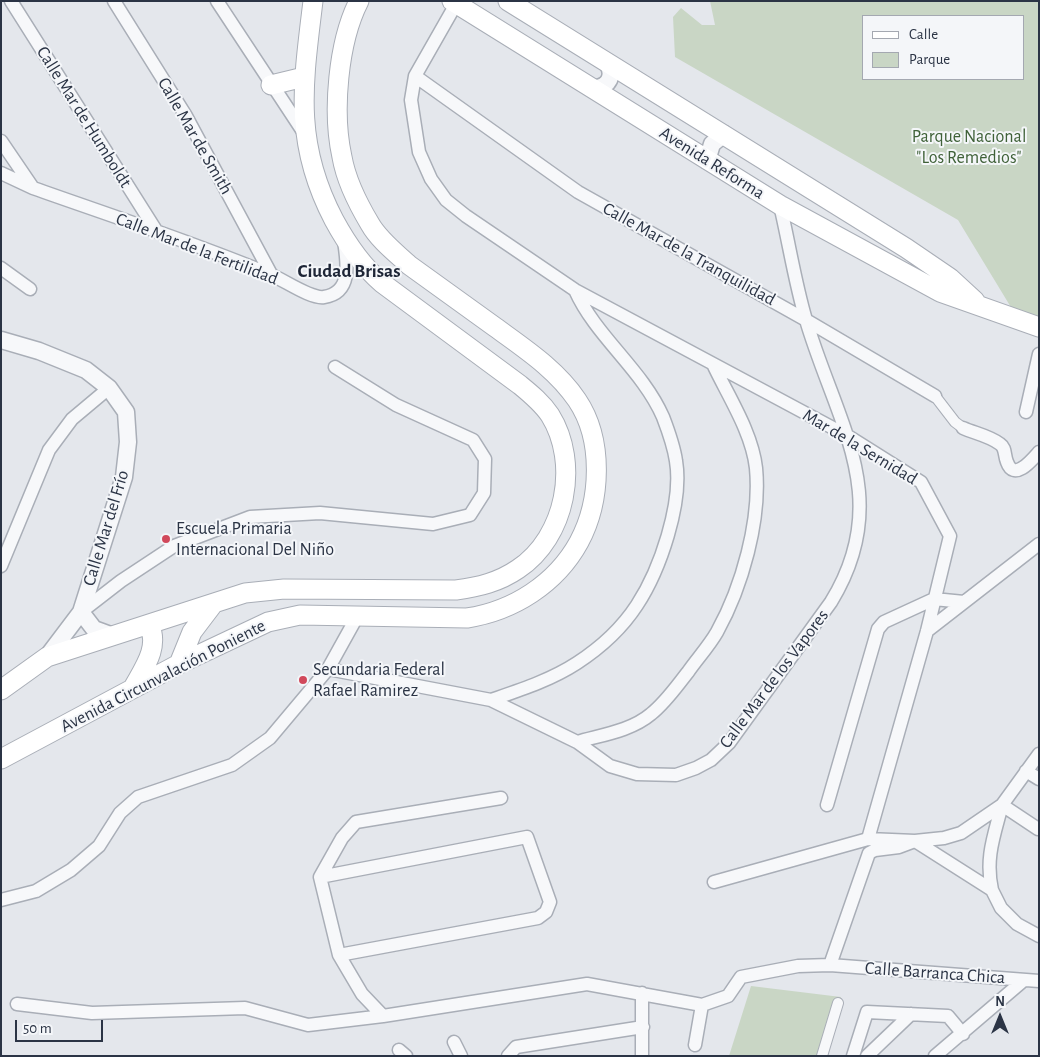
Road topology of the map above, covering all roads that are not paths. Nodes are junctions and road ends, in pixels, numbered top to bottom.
1 (11, 1) edge
2 (114, 1) edge
3 (217, 1) edge
4 (313, 1) edge
5 (359, 1) edge
6 (508, 1) edge
7 (454, 2) edge
8 (607, 63) junction
9 (415, 76) junction
10 (304, 77) junction
11 (271, 85) junction
12 (595, 88) junction
13 (304, 133) junction
14 (724, 134) junction
15 (1, 141) edge
16 (707, 161) junction
17 (1, 174) edge
18 (33, 188) junction
19 (780, 205) junction
20 (157, 232) junction
21 (343, 236) junction
22 (1, 268) edge
23 (271, 274) junction
24 (30, 289) dead end
25 (574, 290) junction
26 (981, 307) junction
27 (806, 320) junction
28 (1039, 327) edge
29 (1, 340) edge
30 (1039, 354) edge
31 (713, 364) junction
32 (335, 367) dead end
33 (109, 388) junction
34 (935, 396) joint
35 (1026, 412) dead end
36 (963, 428) joint
37 (848, 436) junction
38 (1039, 452) edge
39 (1039, 544) edge
40 (1, 566) edge
41 (934, 599) junction
42 (964, 602) junction
43 (214, 603) junction
44 (81, 612) junction
45 (358, 615) junction
46 (148, 624) junction
47 (927, 631) junction
48 (113, 636) junction
49 (47, 657) junction
50 (179, 664) junction
51 (328, 669) junction
52 (134, 688) junction
53 (1, 690) edge
54 (491, 700) junction
55 (577, 742) junction
56 (1039, 754) edge
57 (1, 759) edge
58 (1026, 771) junction
59 (1039, 780) edge
60 (501, 798) dead end
61 (827, 805) dead end
62 (1002, 805) junction
63 (1038, 829) edge
64 (868, 839) junction
65 (915, 841) junction
66 (320, 878) junction
67 (714, 882) dead end
68 (992, 890) junction
69 (1, 900) edge
70 (1039, 936) edge
71 (339, 955) junction
72 (830, 965) junction
73 (1024, 980) junction
74 (1039, 981) edge
75 (642, 993) junction
76 (838, 1003) dead end
77 (17, 1004) dead end
78 (702, 1005) junction
79 (910, 1014) junction
80 (383, 1016) junction
81 (642, 1027) junction
82 (963, 1034) junction
83 (454, 1042) dead end
84 (695, 1045) dead end
85 (461, 1056) edge
86 (508, 1056) edge
87 (642, 1056) edge
88 (822, 1056) edge
89 (854, 1056) edge
90 (867, 1056) edge
91 (935, 1056) edge

1 - 20 street, Calle Mar de Humboldt
2 - 23 street, Calle Mar de Smith
3 - 11 street
4 - 10 main road, Avenida Circunvalación Poniente
5 - 45 main road, Avenida Circunvalación Poniente
6 - 8 main road, Avenida Reforma
7 - 9 street
7 - 12 main road, Avenida Reforma
8 - 12 street
8 - 14 main road, Avenida Reforma
9 - 25 street, Mar de la Sernidad
9 - 27 street, Calle Mar de la Tranquilidad
10 - 11 main road
10 - 13 main road, Avenida Circunvalación Poniente
11 - 13 street
12 - 16 main road, Avenida Reforma
13 - 21 main road, Avenida Circunvalación Poniente
14 - 16 street
14 - 26 main road, Avenida Reforma
15 - 18 street
16 - 19 main road, Avenida Reforma
17 - 18 street, Calle Mar de la Fertilidad
18 - 20 street, Calle Mar de la Fertilidad
19 - 26 main road, Avenida Reforma
19 - 27 street, Calle Mar de los Vapores
20 - 23 street, Calle Mar de la Fertilidad
21 - 23 street, Calle Mar de la Fertilidad
21 - 43 main road, Avenida Circunvalación Poniente
22 - 24 street
25 - 31 street, Mar de la Sernidad
25 - 54 street
26 - 28 main road, Avenida Reforma
27 - 34 street, Calle Mar de la Tranquilidad
27 - 37 street, Calle Mar de los Vapores
29 - 33 street, Calle Mar del Frío
30 - 35 street
31 - 37 street, Mar de la Sernidad
31 - 55 street
32 - 44 street
33 - 40 street
33 - 44 street, Calle Mar del Frío
34 - 36 street, Calle Mar de la Tranquilidad
36 - 38 street
37 - 41 street, Mar de la Sernidad
37 - 55 street, Calle Mar de los Vapores
39 - 42 street
41 - 42 street
41 - 47 street, Mar de la Sernidad
41 - 61 street
42 - 47 street
43 - 46 main road, Avenida Circunvalación Poniente
43 - 50 main road
44 - 48 street
44 - 49 street, Calle Mar del Frío
45 - 50 main road, Avenida Circunvalación Poniente
45 - 51 street
46 - 48 main road, Avenida Circunvalación Poniente
46 - 52 main road
47 - 64 street, Mar de la Sernidad
48 - 49 main road, Avenida Circunvalación Poniente
49 - 53 main road, Avenida Circunvalación Poniente
50 - 52 main road, Avenida Circunvalación Poniente
51 - 54 street, Calle Mar de los Vapores
51 - 69 street
52 - 57 main road, Avenida Circunvalación Poniente
54 - 55 street, Calle Mar de los Vapores
56 - 58 street
58 - 59 street
58 - 62 street
60 - 66 street
62 - 63 street
62 - 65 street
62 - 68 street
64 - 65 street
64 - 67 street
65 - 68 street
65 - 72 street
66 - 71 street
66 - 71 street
68 - 70 street
71 - 80 street
72 - 73 street, Calle Barranca Chica
72 - 78 street, Calle Barranca Chica
73 - 74 street, Calle Barranca Chica
73 - 82 street
75 - 78 street
75 - 80 street
75 - 81 street
76 - 88 street
77 - 80 street
78 - 84 street
79 - 82 street
79 - 89 street
79 - 90 street
81 - 86 street
81 - 87 street
82 - 91 street
83 - 85 street

